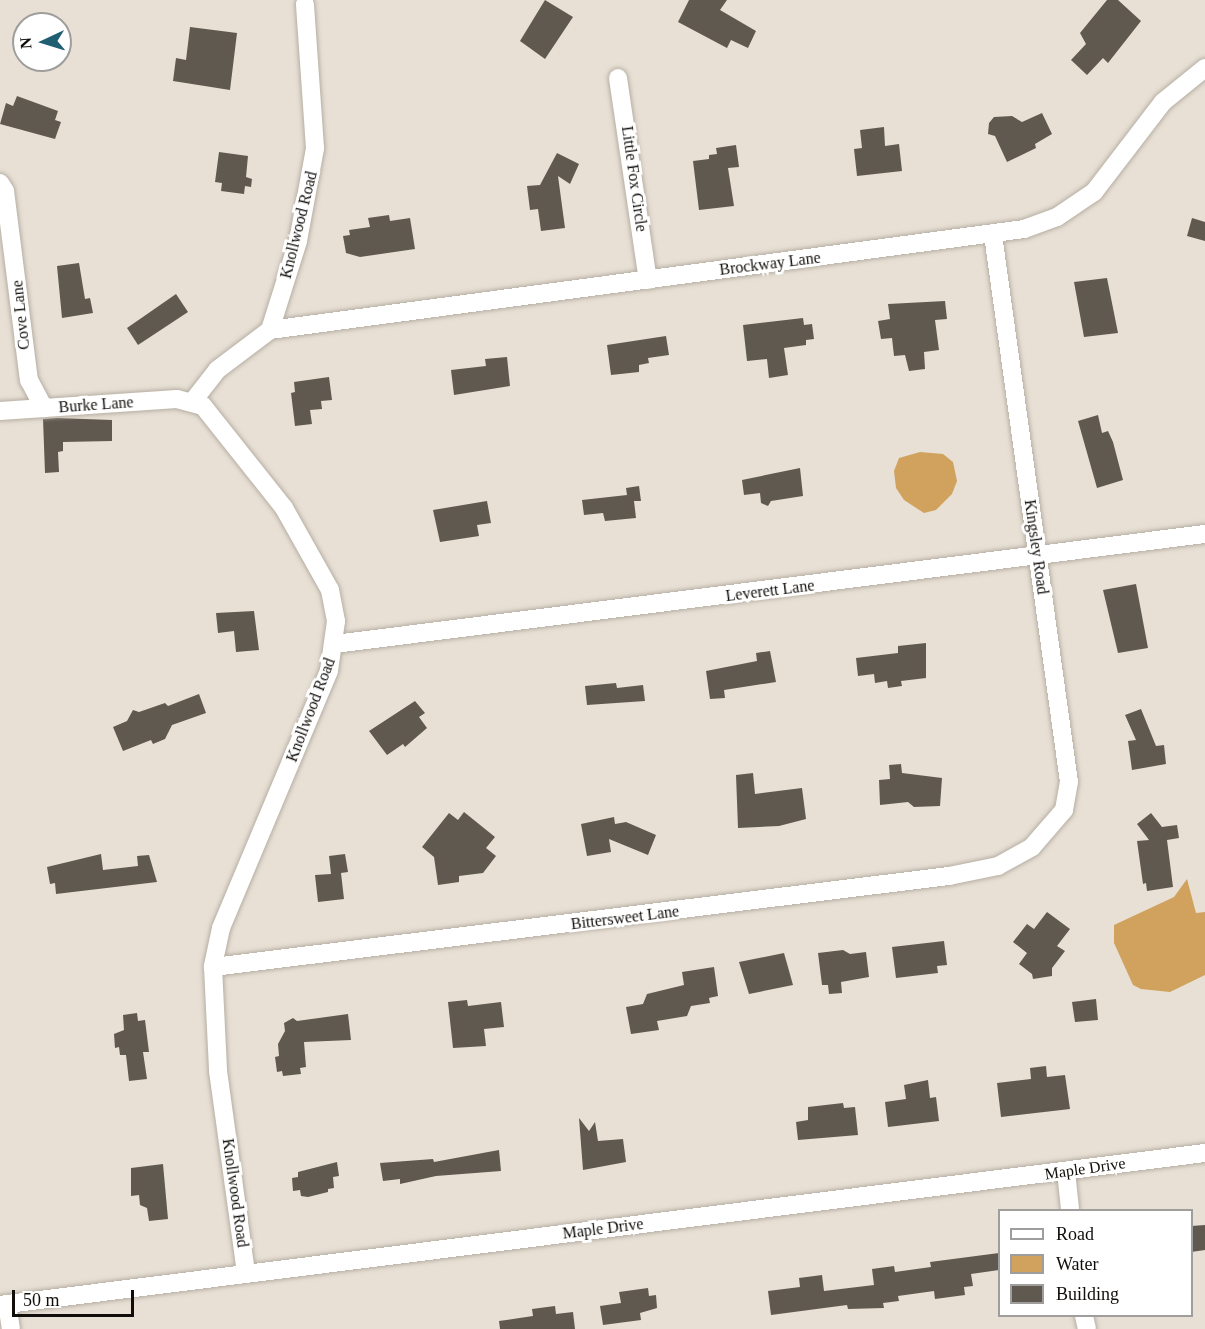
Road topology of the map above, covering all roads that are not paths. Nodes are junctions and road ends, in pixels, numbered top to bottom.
1 (305, 4) dead end
2 (1205, 68) edge
3 (618, 78) dead end
4 (0, 183) edge
5 (993, 235) junction
6 (648, 280) junction
7 (270, 330) junction
8 (193, 401) junction
9 (44, 408) junction
10 (0, 411) edge
11 (1205, 534) edge
12 (1037, 557) junction
13 (335, 644) junction
14 (1032, 847) joint
15 (213, 967) junction
16 (1205, 1153) edge
17 (1066, 1171) junction
18 (1070, 1209) edge
19 (246, 1272) junction
20 (4, 1304) edge
21 (11, 1329) edge

1 - 7 street, Knollwood Road
2 - 5 street, Brockway Lane
3 - 6 street, Little Fox Circle
4 - 9 street, Cove Lane
5 - 6 street, Brockway Lane
5 - 12 street, Kingsley Road
6 - 7 street, Brockway Lane
7 - 8 street
8 - 9 street, Burke Lane
8 - 13 street, Knollwood Road
9 - 10 street, Burke Lane
11 - 12 street, Leverett Lane
12 - 13 street, Leverett Lane
12 - 14 street, Kingsley Road
13 - 15 street, Knollwood Road
14 - 15 street, Bittersweet Lane
15 - 19 street, Knollwood Road
16 - 17 street, Maple Drive
17 - 18 street
17 - 19 street, Maple Drive
19 - 20 street, Maple Drive
20 - 21 street

